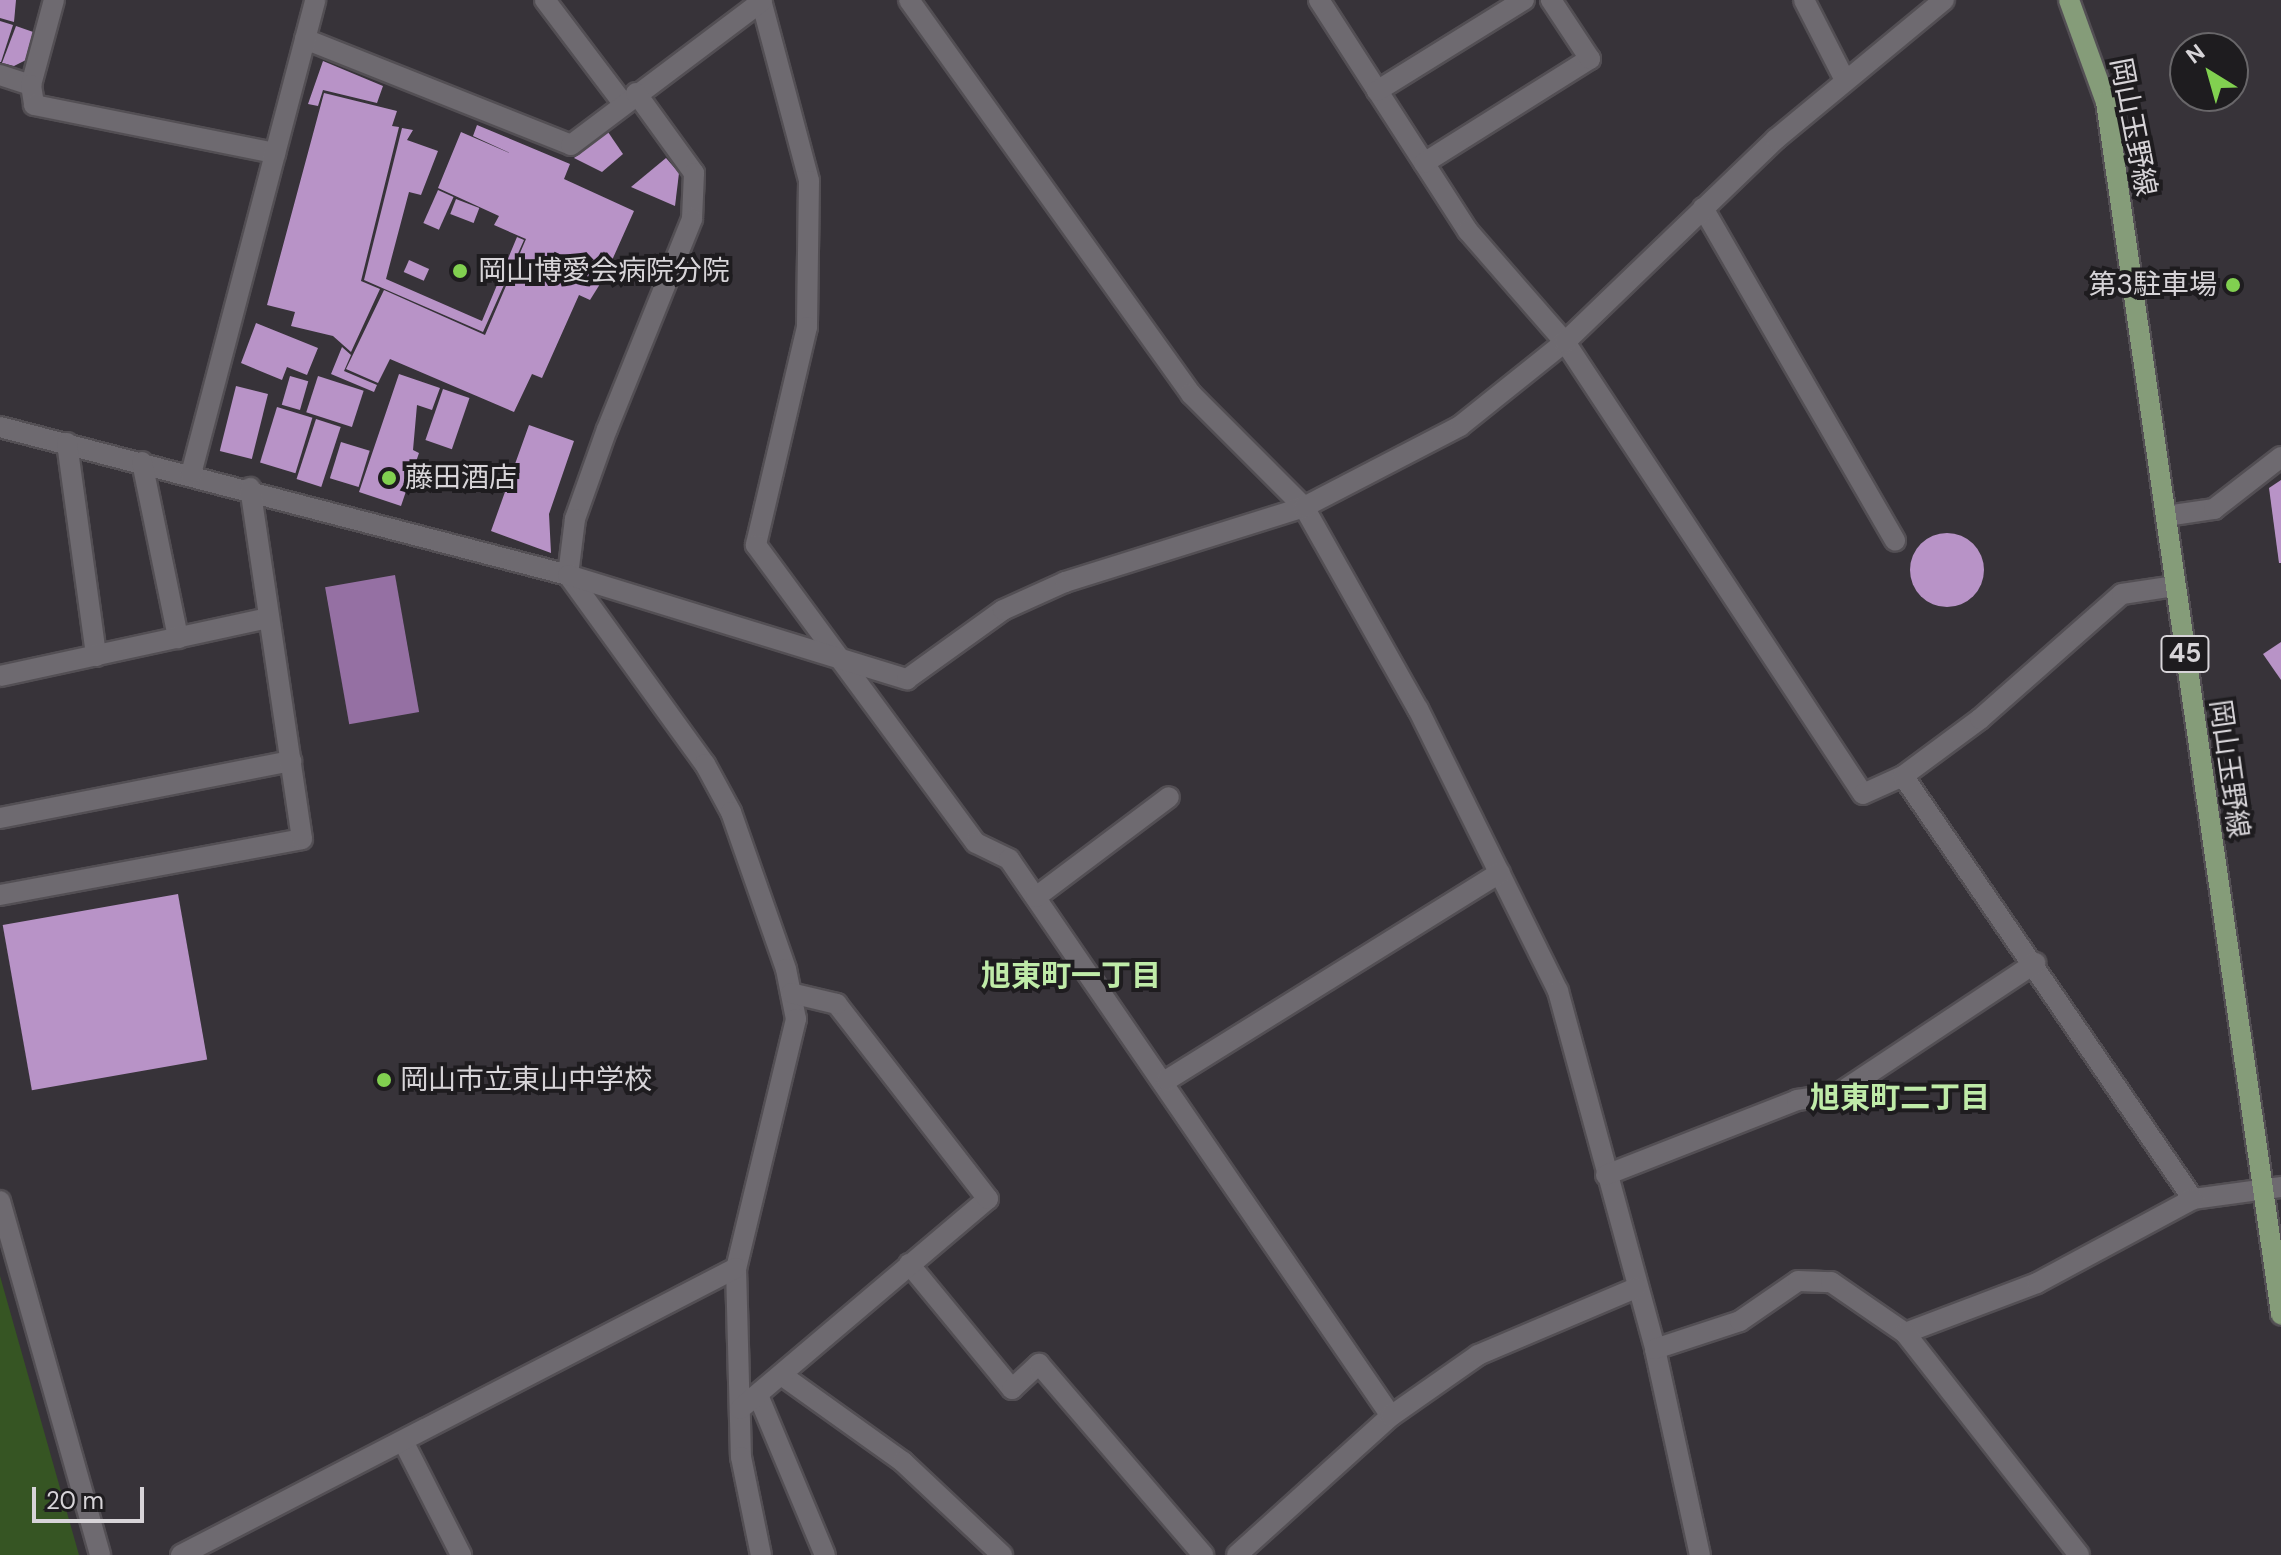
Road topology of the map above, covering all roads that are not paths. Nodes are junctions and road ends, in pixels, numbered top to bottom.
1 (54, 0) edge
2 (315, 0) edge
3 (545, 0) edge
4 (909, 0) edge
5 (1319, 0) edge
6 (1524, 0) edge
7 (1551, 0) edge
8 (1804, 0) edge
9 (1944, 0) edge
10 (2069, 0) edge
11 (761, 1) edge
12 (305, 39) junction
13 (0, 75) edge
14 (1845, 80) junction
15 (31, 85) junction
16 (1377, 91) junction
17 (630, 98) junction
18 (275, 153) junction
19 (1424, 163) junction
20 (1703, 208) junction
21 (1565, 342) junction
22 (0, 427) edge
23 (67, 443) junction
24 (2281, 457) edge
25 (142, 462) junction
26 (191, 474) junction
27 (250, 488) junction
28 (1304, 507) junction
29 (2166, 516) junction
30 (1895, 540) dead end
31 (568, 575) junction
32 (2175, 586) junction
33 (269, 618) junction
34 (178, 638) junction
35 (96, 656) junction
36 (836, 658) junction
37 (0, 676) edge
38 (291, 761) junction
39 (1903, 776) junction
40 (1169, 797) dead end
41 (0, 818) edge
42 (1500, 873) junction
43 (0, 895) edge
44 (1036, 897) junction
45 (2035, 963) junction
46 (791, 993) junction
47 (1167, 1080) junction
48 (1606, 1175) junction
49 (2272, 1190) edge
50 (2193, 1199) junction
51 (0, 1201) edge
52 (909, 1264) junction
53 (736, 1268) junction
54 (1636, 1288) junction
55 (2281, 1314) edge
56 (1905, 1333) junction
57 (1655, 1349) junction
58 (783, 1376) junction
59 (758, 1395) junction
60 (740, 1409) junction
61 (1391, 1416) junction
62 (403, 1441) junction
63 (100, 1555) edge
64 (181, 1555) edge
65 (461, 1555) edge
66 (761, 1555) edge
67 (825, 1555) edge
68 (1002, 1555) edge
69 (1203, 1555) edge
70 (1237, 1555) edge
71 (1700, 1555) edge
72 (2079, 1555) edge

1 - 15 street
2 - 12 street
3 - 17 street
4 - 28 street
5 - 16 street
6 - 16 street
7 - 19 street
8 - 14 street
9 - 14 street
10 - 29 main road, 岡山玉野線 / 45
11 - 17 street
11 - 36 street
12 - 17 street
12 - 18 street
13 - 15 street
14 - 20 street
15 - 18 street
16 - 19 street
17 - 31 street
18 - 26 street
19 - 21 street
20 - 21 street
20 - 30 street
21 - 28 street
21 - 39 street
22 - 23 street
23 - 25 street
23 - 35 street
24 - 29 street
25 - 26 street
25 - 34 street
26 - 27 street
27 - 31 street
27 - 33 street
28 - 36 street
28 - 42 street
29 - 32 main road, 岡山玉野線 / 45
31 - 36 street
31 - 46 street
32 - 39 street
32 - 49 main road, 岡山玉野線 / 45
33 - 34 street
33 - 38 street
34 - 35 street
35 - 37 street
36 - 44 street
38 - 41 street
38 - 43 street
39 - 45 street
40 - 44 street
42 - 47 street
42 - 48 street
44 - 47 street
45 - 48 street
45 - 50 street
46 - 52 street
46 - 53 street
47 - 61 street
48 - 54 street
49 - 50 street
49 - 55 main road, 岡山玉野線 / 45
50 - 56 street
51 - 63 street
52 - 58 street
52 - 69 street
53 - 60 street
53 - 62 street
54 - 57 street
54 - 61 street
56 - 57 street
56 - 72 street
57 - 71 street
58 - 59 street
58 - 68 street
59 - 60 street
59 - 67 street
60 - 66 street
61 - 70 street
62 - 64 street
62 - 65 street

